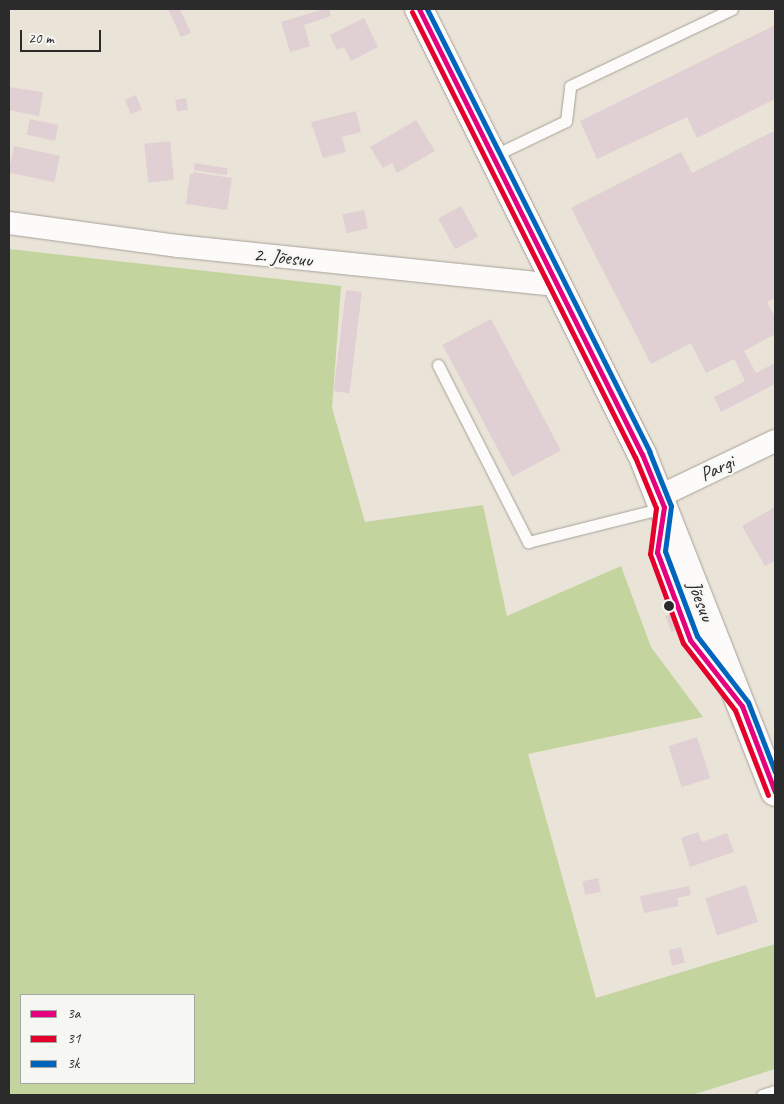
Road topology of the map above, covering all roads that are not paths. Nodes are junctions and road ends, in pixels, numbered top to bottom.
1 (419, 9) edge
2 (732, 9) edge
3 (493, 156) junction
4 (9, 223) edge
5 (557, 285) junction
6 (438, 365) dead end
7 (775, 441) edge
8 (662, 502) junction
9 (775, 792) edge
10 (775, 1091) edge
11 (762, 1095) edge

1 - 3 street, Jõesuu
2 - 3 lane
3 - 5 street, Jõesuu
4 - 5 street, 2. Jõesuu
5 - 8 street, Jõesuu
6 - 8 lane
7 - 8 street, Pargi
8 - 9 street, Jõesuu
10 - 11 lane

